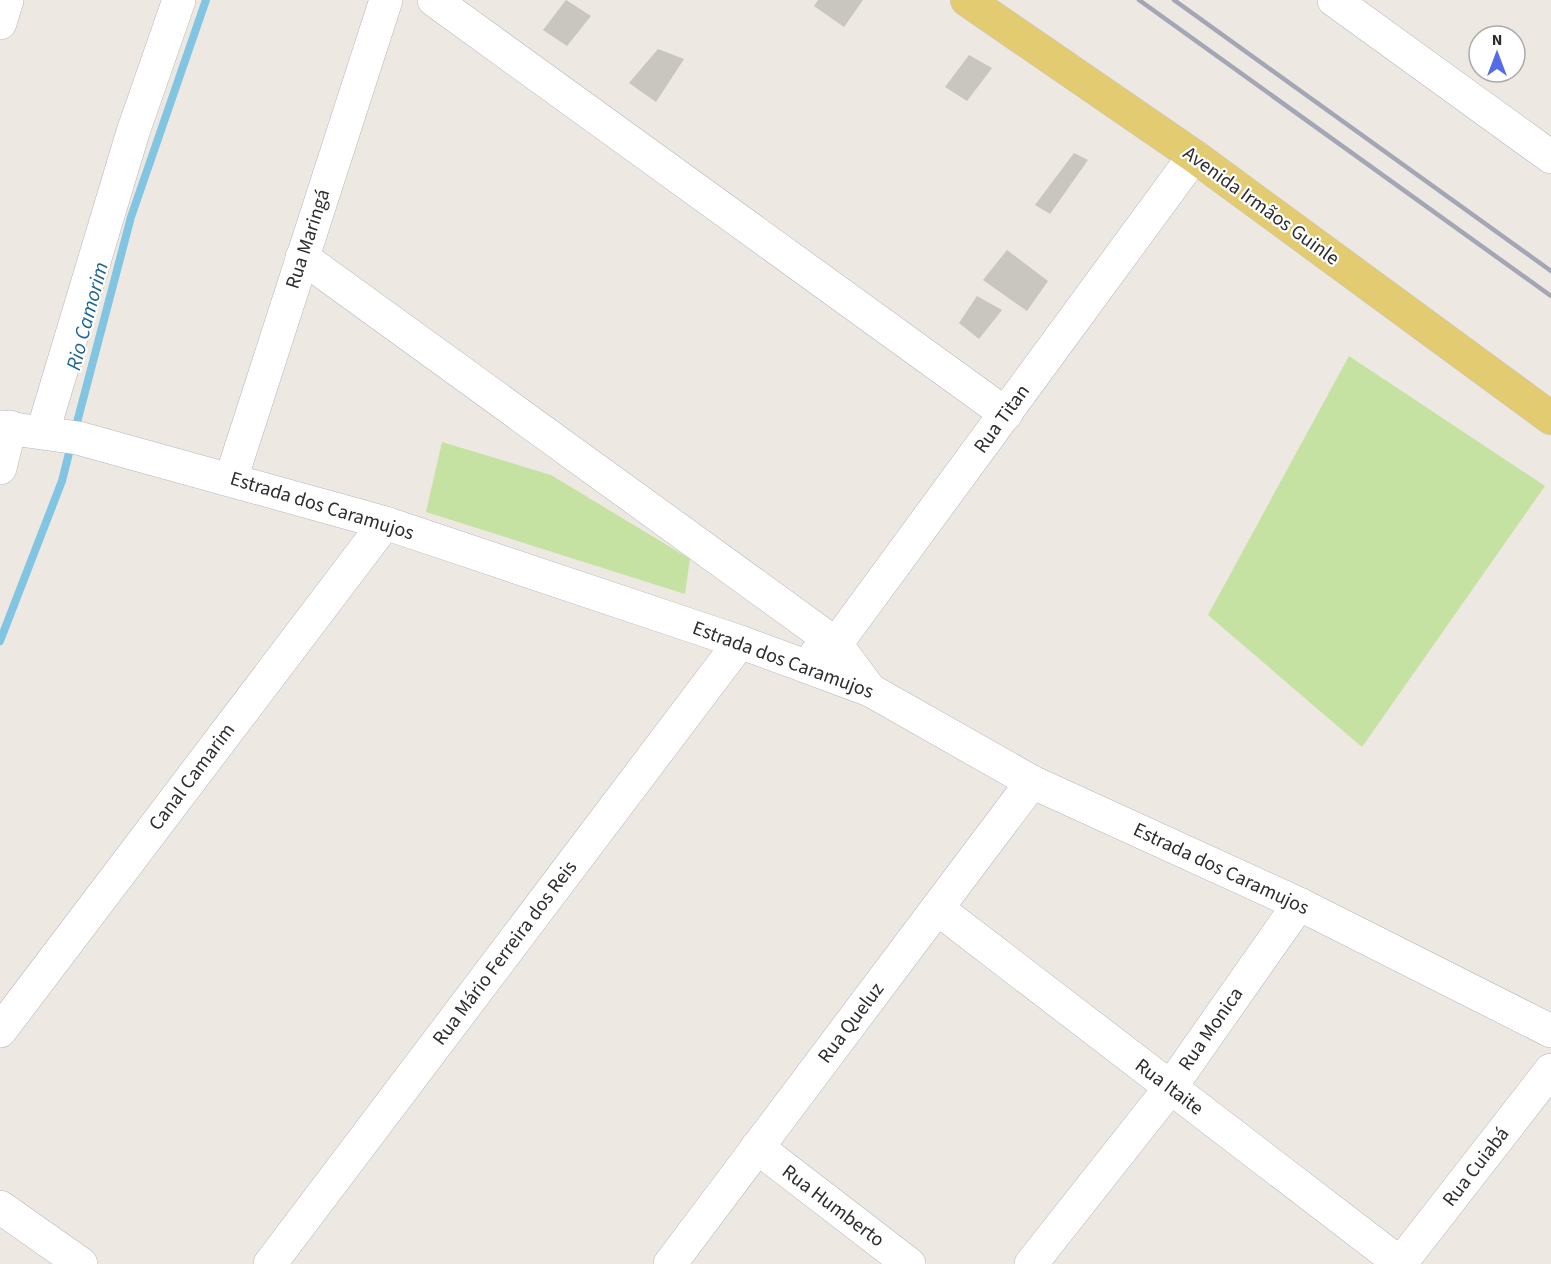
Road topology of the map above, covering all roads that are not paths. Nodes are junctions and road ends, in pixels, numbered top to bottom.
1 (7, 0) edge
2 (179, 0) edge
3 (387, 0) edge
4 (434, 0) edge
5 (967, 0) edge
6 (1334, 0) edge
7 (0, 23) edge
8 (1194, 156) junction
9 (1551, 157) edge
10 (302, 257) junction
11 (1006, 414) junction
12 (1551, 418) edge
13 (5, 427) edge
14 (58, 434) junction
15 (0, 468) edge
16 (231, 479) junction
17 (385, 523) junction
18 (740, 642) junction
19 (837, 644) junction
20 (796, 664) junction
21 (870, 690) junction
22 (1032, 782) junction
23 (1299, 904) junction
24 (938, 909) junction
25 (0, 1031) edge
26 (1551, 1031) edge
27 (1551, 1070) edge
28 (1170, 1088) junction
29 (757, 1147) junction
30 (0, 1207) edge
31 (81, 1264) edge
32 (270, 1264) edge
33 (670, 1264) edge
34 (909, 1264) edge
35 (1031, 1264) edge
36 (1401, 1264) edge

1 - 7 street
2 - 14 street
3 - 10 street, Rua Maringá
4 - 11 street
5 - 8 main road, Avenida Irmãos Guinle
6 - 9 street
8 - 11 street, Rua Titan
8 - 12 main road, Avenida Irmãos Guinle
10 - 16 street, Rua Maringá
10 - 19 street
11 - 19 street, Rua Titan
13 - 14 street, Estrada dos Caramujos
13 - 15 street
14 - 16 street, Estrada dos Caramujos
16 - 17 street, Estrada dos Caramujos
17 - 18 street, Estrada dos Caramujos
17 - 25 street, Canal Camarim
18 - 20 street, Estrada dos Caramujos
18 - 32 street, Rua Mário Ferreira dos Reis
19 - 20 street, Rua Titan
19 - 21 street
20 - 21 street, Estrada dos Caramujos
21 - 22 street, Estrada dos Caramujos
22 - 23 street, Estrada dos Caramujos
22 - 24 street, Rua Queluz
23 - 26 street, Estrada dos Caramujos
23 - 28 street, Rua Monica
24 - 28 street, Rua Itaite
24 - 29 street, Rua Queluz
27 - 36 street, Rua Cuiabá
28 - 35 street, Rua Monica
28 - 36 street, Rua Itaite
29 - 33 street, Rua Queluz
29 - 34 street, Rua Humberto
30 - 31 street

